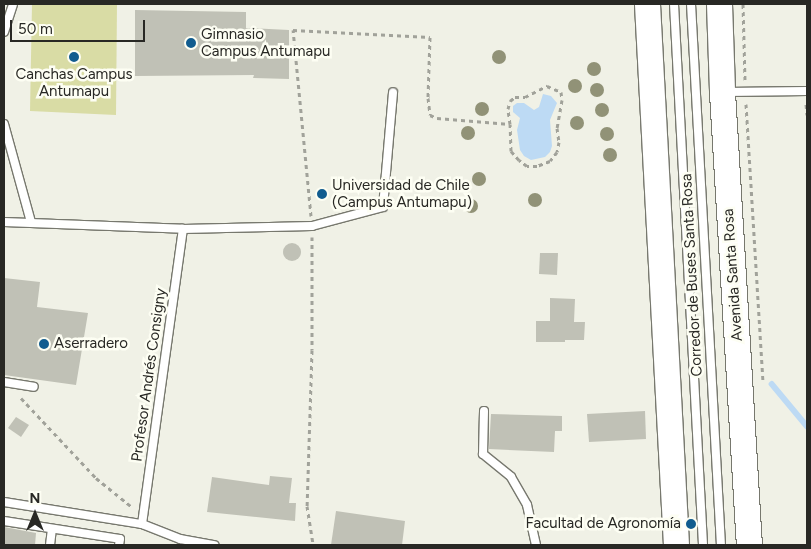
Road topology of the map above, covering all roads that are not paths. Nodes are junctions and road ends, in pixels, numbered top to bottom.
1 (13, 4) edge
2 (646, 4) edge
3 (674, 4) edge
4 (691, 4) edge
5 (719, 4) edge
6 (4, 32) edge
7 (807, 91) edge
8 (393, 92) dead end
9 (734, 92) junction
10 (4, 124) edge
11 (4, 222) edge
12 (31, 222) junction
13 (183, 229) junction
14 (5, 382) edge
15 (34, 387) dead end
16 (484, 411) dead end
17 (4, 502) edge
18 (4, 521) edge
19 (142, 524) junction
20 (52, 529) junction
21 (179, 542) edge
22 (50, 545) edge
23 (119, 545) edge
24 (214, 545) edge
25 (536, 545) edge
26 (676, 545) edge
27 (703, 545) edge
28 (721, 545) edge
29 (749, 545) edge

1 - 6 lane
2 - 26 main road
3 - 27 lane, Corredor de Buses Santa Rosa
4 - 28 lane, Corredor de Buses Santa Rosa
5 - 9 main road, Avenida Santa Rosa
7 - 9 lane
8 - 13 lane
9 - 29 main road, Avenida Santa Rosa
10 - 12 lane
11 - 12 lane
12 - 13 lane
13 - 19 lane, Profesor Andrés Consigny
14 - 15 lane
16 - 25 lane
17 - 19 lane
18 - 20 lane
19 - 21 lane
20 - 22 lane
20 - 23 lane
21 - 24 lane

